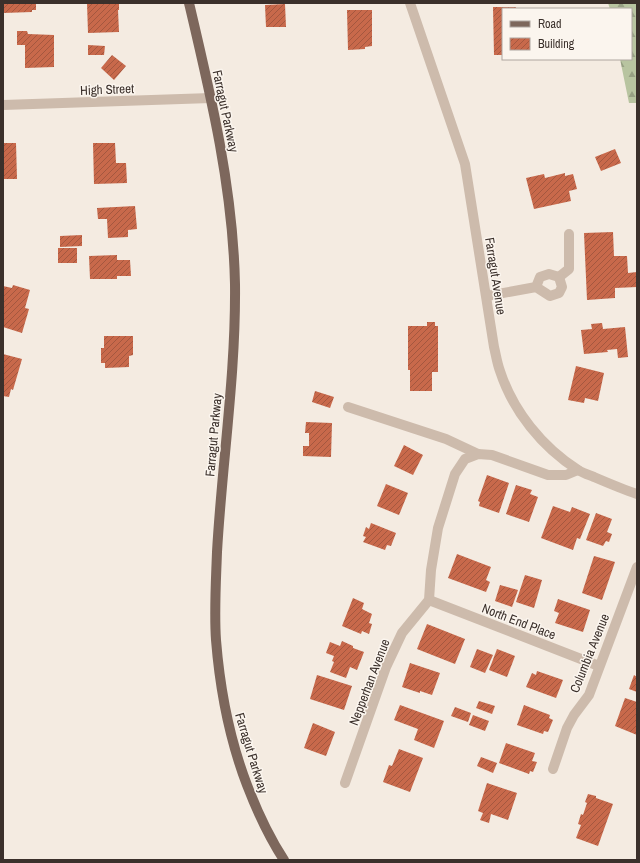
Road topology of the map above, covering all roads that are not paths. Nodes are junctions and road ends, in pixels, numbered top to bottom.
1 (189, 3) edge
2 (410, 3) edge
3 (211, 98) junction
4 (3, 105) edge
5 (569, 234) dead end
6 (559, 277) junction
7 (536, 287) junction
8 (487, 296) junction
9 (348, 407) dead end
10 (478, 454) junction
11 (578, 470) junction
12 (637, 494) edge
13 (637, 567) edge
14 (429, 600) junction
15 (599, 666) junction
16 (553, 769) dead end
17 (345, 783) dead end
18 (284, 860) edge

1 - 3 main road, Farragut Parkway
2 - 8 street, Farragut Avenue
3 - 4 street, High Street
3 - 18 main road, Farragut Parkway
5 - 6 street
6 - 7 street
6 - 7 street
7 - 8 street
8 - 11 street, Farragut Avenue
9 - 10 street
10 - 11 street
10 - 14 street
11 - 12 street, Farragut Avenue
13 - 15 street, Columbia Avenue
14 - 15 street, North End Place
14 - 17 street, Nepperhan Avenue
15 - 16 street, Columbia Avenue

